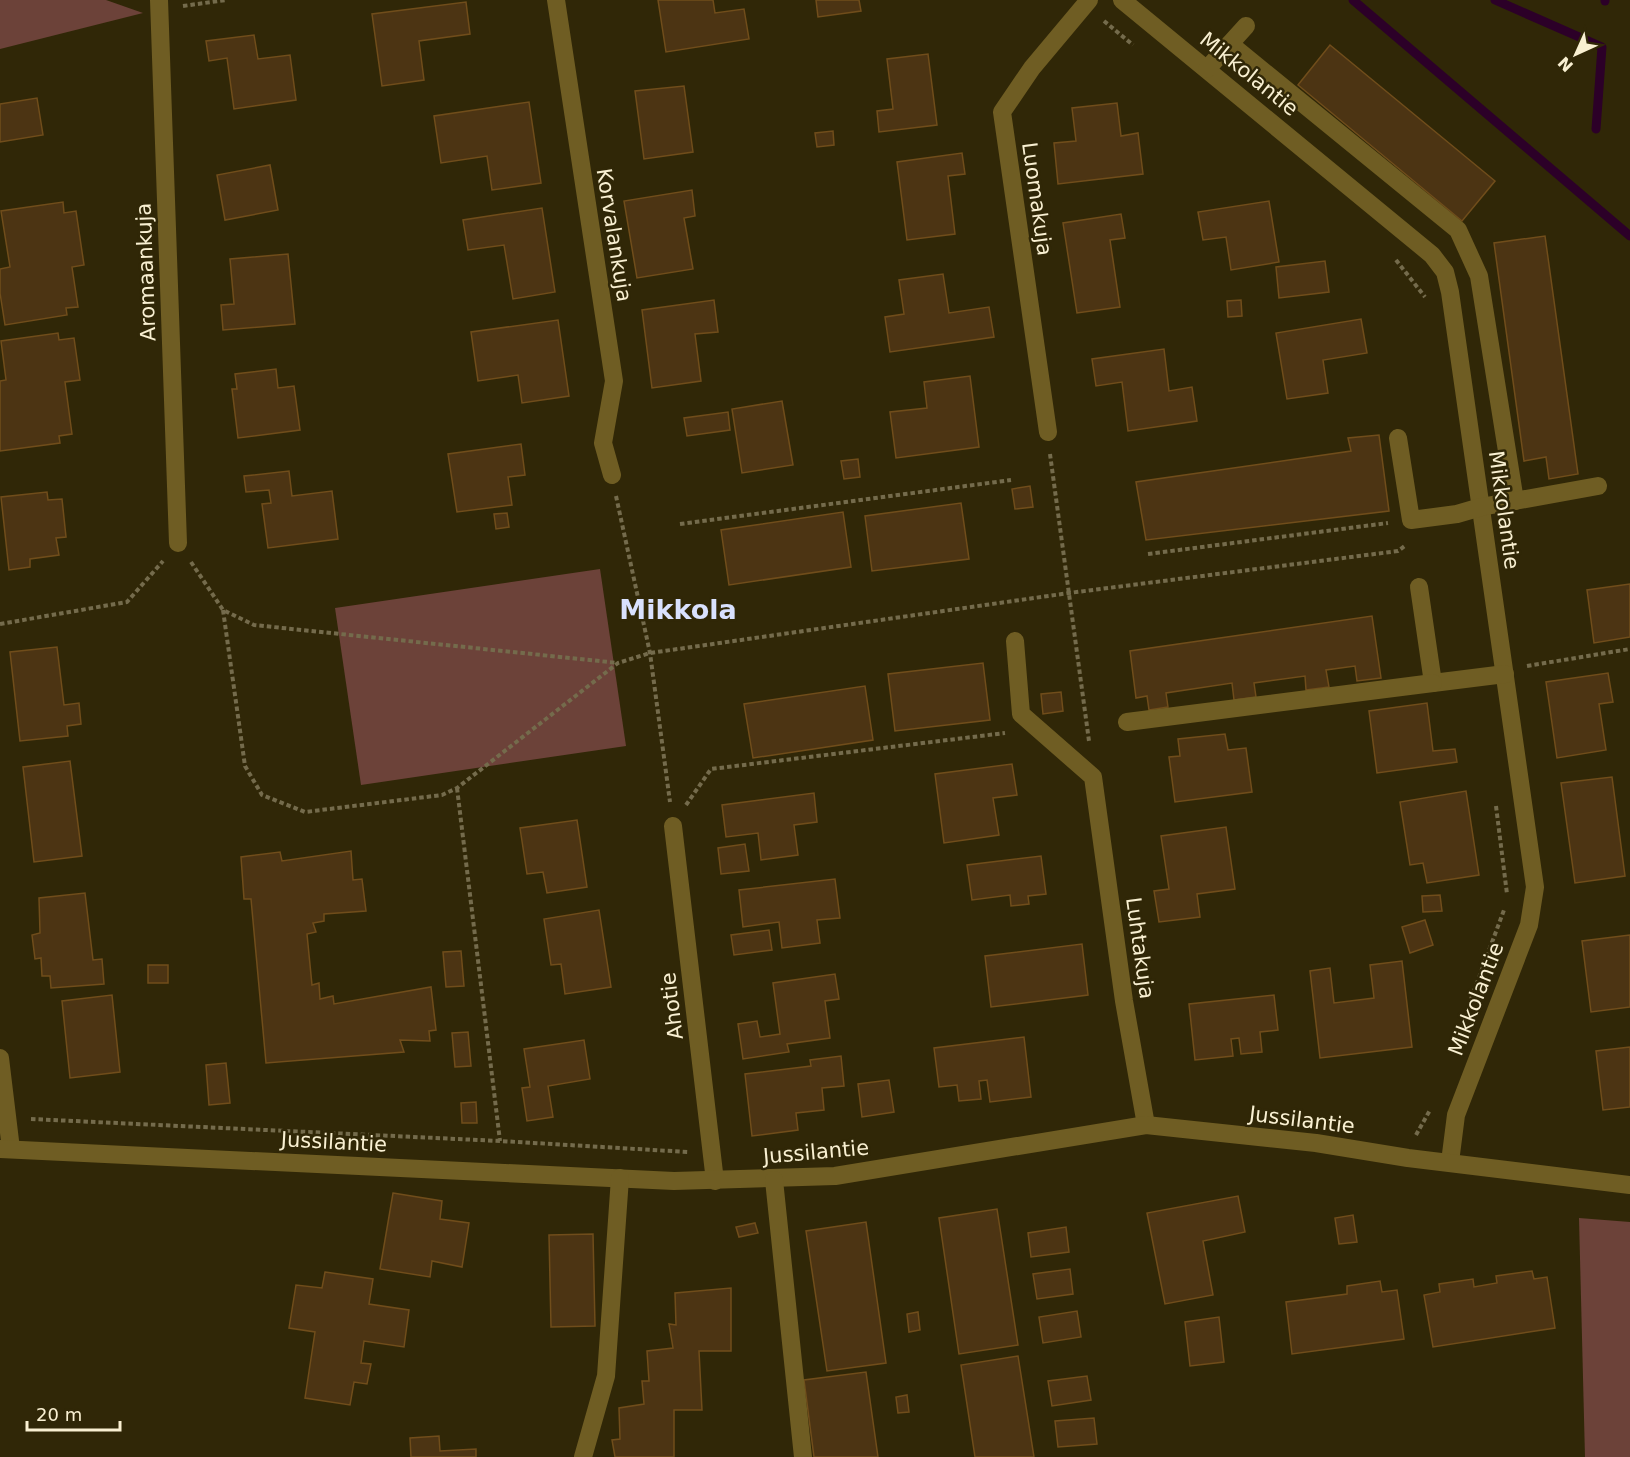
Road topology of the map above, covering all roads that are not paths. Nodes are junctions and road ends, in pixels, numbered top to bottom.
1 (159, 0) edge
2 (556, 0) edge
3 (1122, 0) edge
4 (1087, 3) edge
5 (1246, 26) dead end
6 (1230, 44) junction
7 (1208, 69) junction
8 (1048, 432) road end
9 (1398, 438) dead end
10 (612, 475) road end
11 (1598, 486) dead end
12 (1515, 501) junction
13 (1481, 507) junction
14 (178, 543) road end
15 (1419, 587) dead end
16 (1015, 641) dead end
17 (1504, 672) junction
18 (1433, 683) junction
19 (1127, 722) dead end
20 (673, 826) road end
21 (0, 1058) edge
22 (1146, 1125) junction
23 (5, 1149) edge
24 (1450, 1162) junction
25 (620, 1178) junction
26 (774, 1180) junction
27 (715, 1181) junction
28 (1630, 1185) edge
29 (584, 1457) edge
30 (803, 1457) edge

1 - 14 street, Aromaankuja
2 - 10 street, Korvalankuja
3 - 7 street, Mikkolantie
4 - 8 street, Luomakuja
5 - 6 street
6 - 7 street
6 - 12 street
7 - 13 street, Mikkolantie
9 - 13 street
11 - 12 street
12 - 13 street
13 - 17 street, Mikkolantie
15 - 18 street
16 - 22 street, Luhtakuja
17 - 18 street
17 - 24 street, Mikkolantie
18 - 19 street
20 - 27 street, Ahotie
21 - 23 street
22 - 24 street, Jussilantie
22 - 26 street, Jussilantie
23 - 25 street, Jussilantie
24 - 28 street, Jussilantie
25 - 27 street, Jussilantie
25 - 29 street
26 - 27 street, Jussilantie
26 - 30 street

